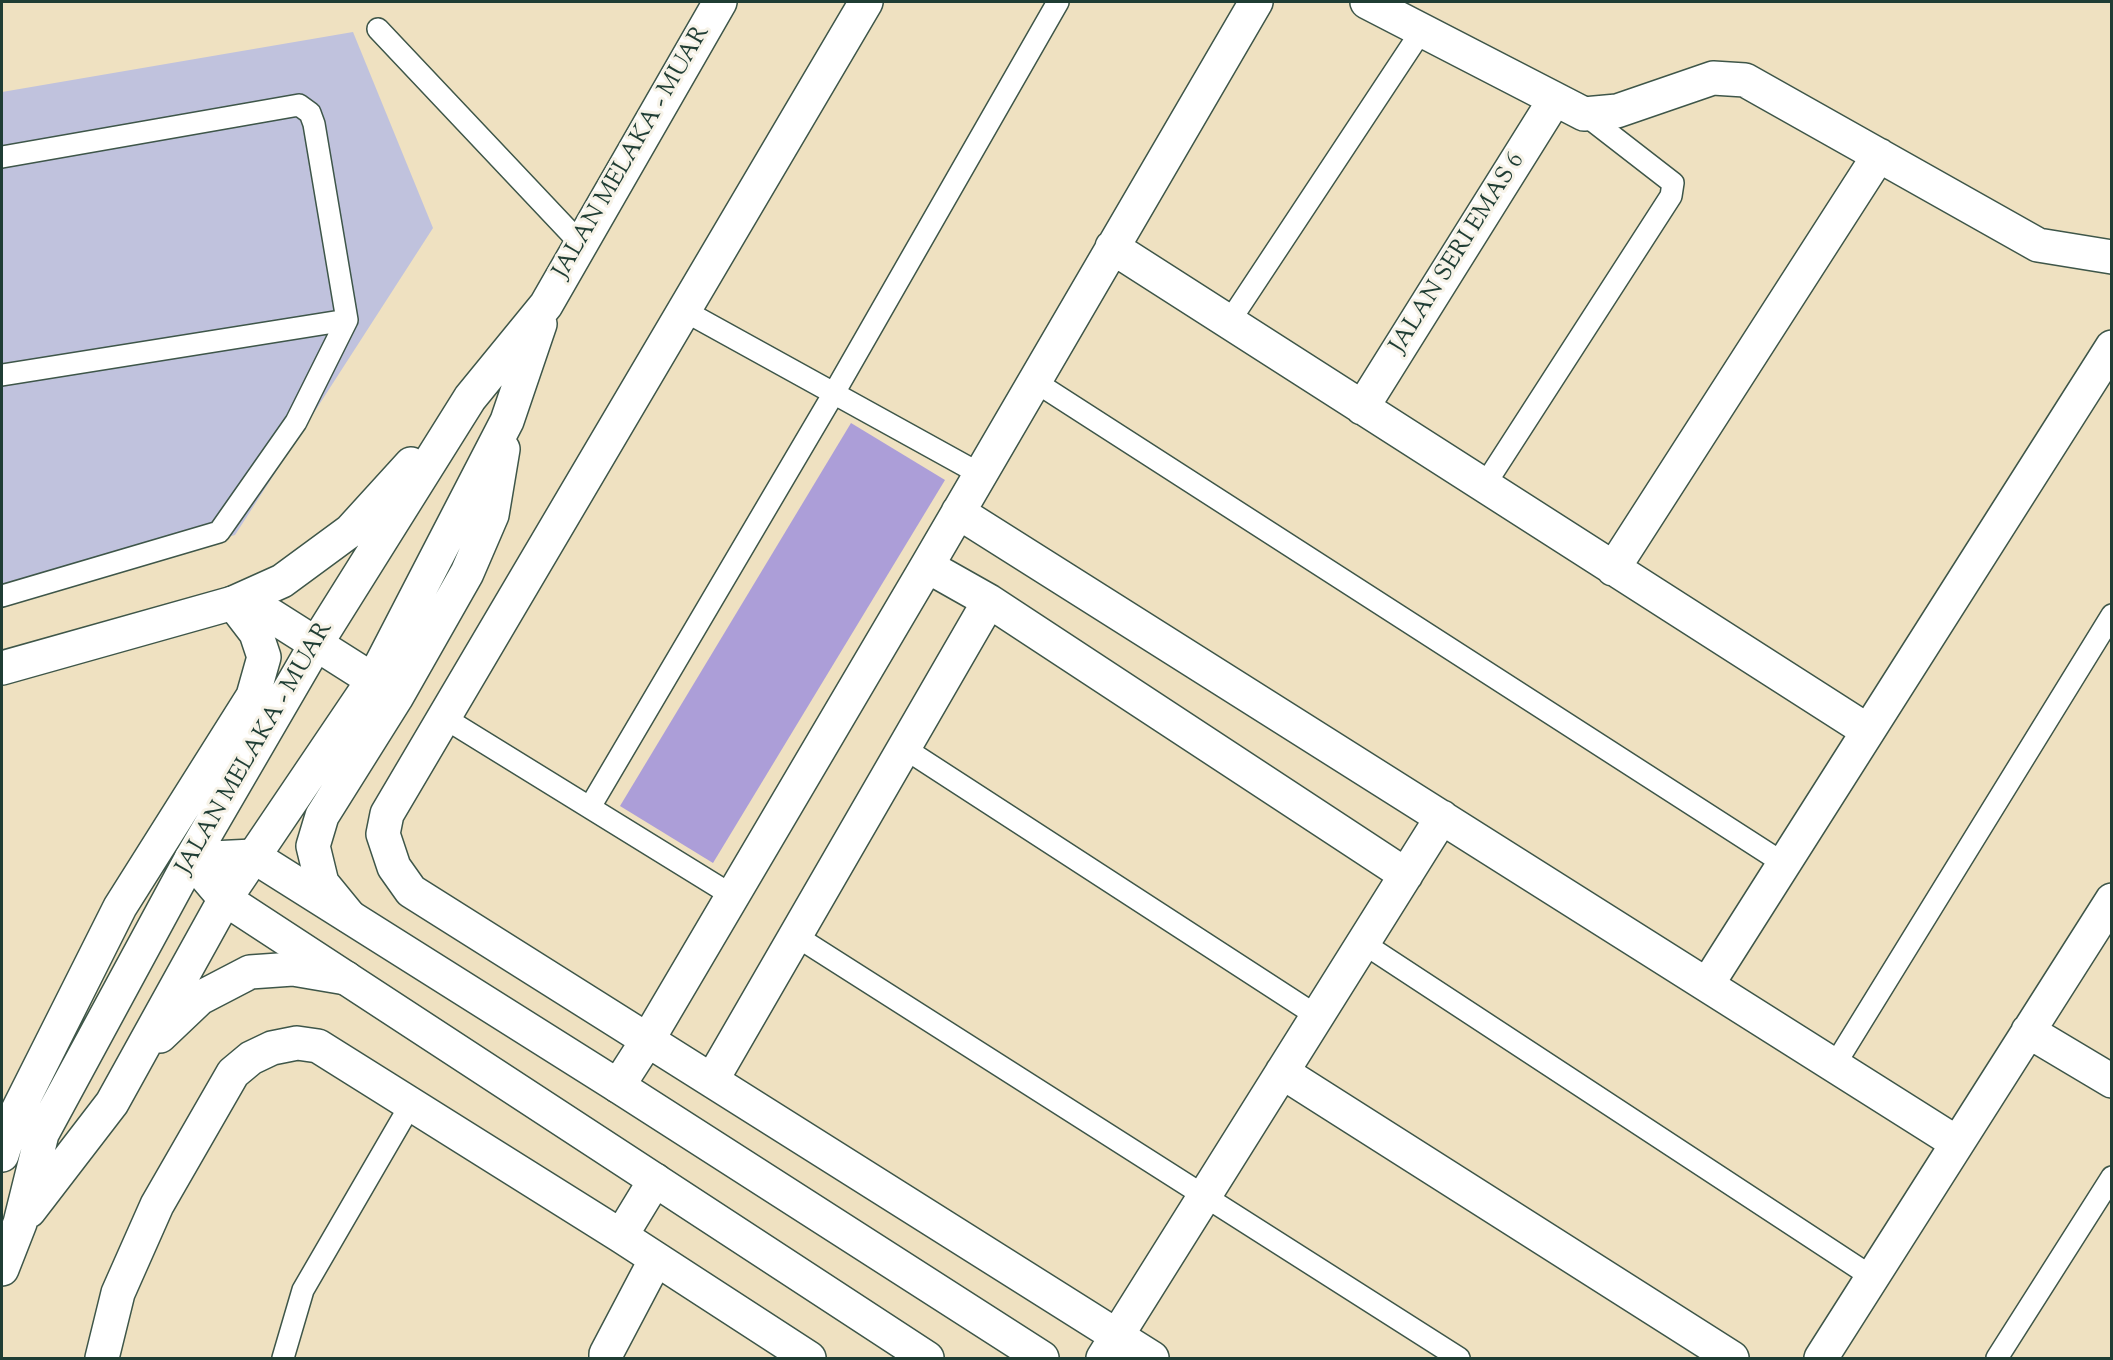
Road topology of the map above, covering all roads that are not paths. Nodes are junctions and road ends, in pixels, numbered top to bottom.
1 (720, 2) edge
2 (866, 2) edge
3 (1058, 2) edge
4 (1256, 2) edge
5 (1367, 2) edge
6 (378, 29) dead end
7 (1422, 30) junction
8 (1555, 99) junction
9 (1584, 114) junction
10 (1879, 155) junction
11 (2, 157) edge
12 (581, 244) junction
13 (1112, 247) junction
14 (2112, 257) edge
15 (546, 305) junction
16 (683, 310) junction
17 (347, 320) junction
18 (1229, 322) junction
19 (2112, 347) edge
20 (2, 375) edge
21 (1034, 381) junction
22 (834, 393) junction
23 (470, 398) junction
24 (1362, 408) junction
25 (507, 421) junction
26 (980, 474) junction
27 (1484, 486) junction
28 (958, 512) junction
29 (927, 566) junction
30 (1613, 569) junction
31 (2, 596) edge
32 (989, 601) junction
33 (233, 603) junction
34 (2112, 615) edge
35 (316, 644) junction
36 (2, 668) edge
37 (373, 680) junction
38 (443, 717) junction
39 (1868, 731) junction
40 (904, 748) junction
41 (590, 807) junction
42 (1442, 818) junction
43 (253, 856) junction
44 (191, 860) junction
45 (1783, 863) junction
46 (1406, 875) junction
47 (733, 896) junction
48 (225, 899) junction
49 (2112, 900) edge
50 (349, 916) junction
51 (795, 936) junction
52 (1363, 943) junction
53 (346, 978) junction
54 (1707, 985) junction
55 (1317, 1016) junction
56 (2028, 1031) junction
57 (647, 1041) junction
58 (137, 1058) junction
59 (1834, 1065) junction
60 (1282, 1072) junction
61 (712, 1080) junction
62 (2112, 1082) edge
63 (618, 1086) junction
64 (411, 1104) junction
65 (1957, 1143) junction
66 (2, 1155) edge
67 (2112, 1178) edge
68 (655, 1180) junction
69 (1205, 1196) junction
70 (20, 1223) junction
71 (621, 1236) junction
72 (656, 1259) junction
73 (2, 1269) edge
74 (1872, 1277) junction
75 (1110, 1347) edge
76 (601, 1357) edge
77 (102, 1359) edge
78 (283, 1359) edge
79 (809, 1359) edge
80 (927, 1359) edge
81 (1042, 1359) edge
82 (1152, 1359) edge
83 (1459, 1359) edge
84 (1732, 1359) edge
85 (1821, 1359) edge
86 (1997, 1359) edge

1 - 12 street, JALAN MELAKA - MUAR
2 - 16 street
3 - 22 lane
4 - 13 street
5 - 7 street
6 - 12 lane
7 - 8 street
7 - 18 lane
8 - 9 street
8 - 24 street, JALAN SERI EMAS 6
9 - 10 street
9 - 27 lane
10 - 14 street
10 - 30 street
11 - 17 lane
12 - 15 street, JALAN MELAKA - MUAR
13 - 18 street
13 - 21 street
15 - 23 street, JALAN MELAKA - MUAR
15 - 25 street, JALAN MELAKA - MUAR
16 - 22 lane
16 - 38 street
17 - 20 lane
17 - 31 lane
18 - 24 street
19 - 39 street
21 - 26 street
21 - 45 lane
22 - 26 lane
22 - 41 lane
23 - 33 street
23 - 35 street, JALAN MELAKA - MUAR
24 - 27 street
25 - 37 street, JALAN MELAKA - MUAR
25 - 50 street
26 - 28 street
27 - 30 street
28 - 29 street
28 - 42 street
29 - 32 street
29 - 47 street
30 - 39 street
32 - 40 street
32 - 46 street
33 - 35 street
33 - 36 street
33 - 66 street
34 - 59 lane
35 - 37 street
35 - 44 street, JALAN MELAKA - MUAR
37 - 43 street, JALAN MELAKA - MUAR
38 - 41 lane
38 - 57 street
39 - 45 street
40 - 51 street
40 - 55 lane
41 - 47 lane
42 - 46 street
42 - 54 street
43 - 44 street
43 - 48 street, JALAN MELAKA - MUAR
43 - 50 street
44 - 48 street
44 - 70 street, JALAN MELAKA - MUAR
45 - 54 street
46 - 52 street
47 - 57 street
48 - 53 street
48 - 58 street, JALAN MELAKA - MUAR
49 - 56 street
50 - 63 street
51 - 61 street
51 - 69 lane
52 - 55 street
52 - 74 lane
53 - 58 street
53 - 68 street
54 - 59 street
55 - 60 street
56 - 62 street
56 - 65 street
57 - 61 street
57 - 63 street
58 - 70 street, JALAN MELAKA - MUAR
59 - 65 street
60 - 69 street
60 - 84 street
61 - 75 street
63 - 81 street
64 - 71 street
64 - 77 street
64 - 78 lane
65 - 74 street
67 - 86 lane
68 - 71 street
68 - 80 street
69 - 75 street
69 - 83 lane
70 - 73 street, JALAN MELAKA - MUAR
71 - 72 street
72 - 76 street
72 - 79 street
74 - 85 street
75 - 82 street

